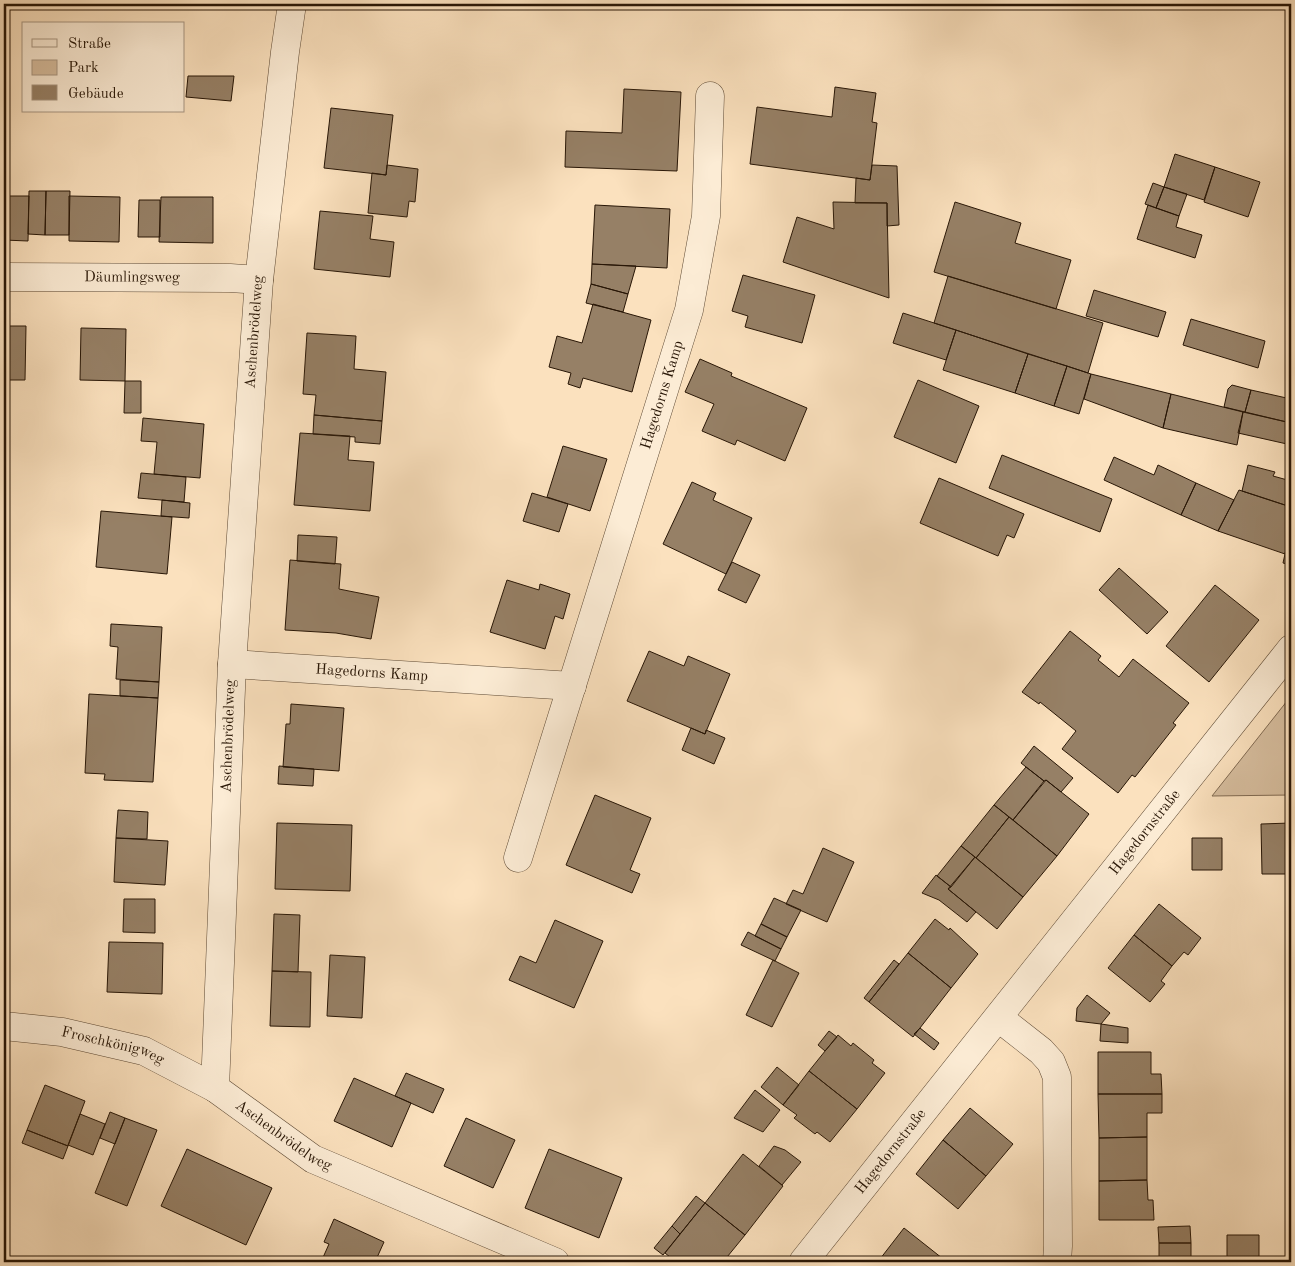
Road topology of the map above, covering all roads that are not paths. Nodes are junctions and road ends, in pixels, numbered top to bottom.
1 (292, 4) edge
2 (710, 96) dead end
3 (4, 277) edge
4 (258, 280) junction
5 (1291, 649) edge
6 (232, 664) junction
7 (572, 686) junction
8 (518, 858) dead end
9 (999, 1018) junction
10 (4, 1026) edge
11 (215, 1088) junction
12 (555, 1262) edge
13 (803, 1262) edge
14 (1057, 1262) edge

1 - 4 street, Aschenbrödelweg
2 - 7 street, Hagedorns Kamp
3 - 4 street, Däumlingsweg
4 - 6 street, Aschenbrödelweg
5 - 9 street, Hagedornstraße
6 - 7 street, Hagedorns Kamp
6 - 11 street, Aschenbrödelweg
7 - 8 street, Hagedorns Kamp
9 - 13 street, Hagedornstraße
9 - 14 street
10 - 11 street, Froschkönigweg
11 - 12 street, Aschenbrödelweg

